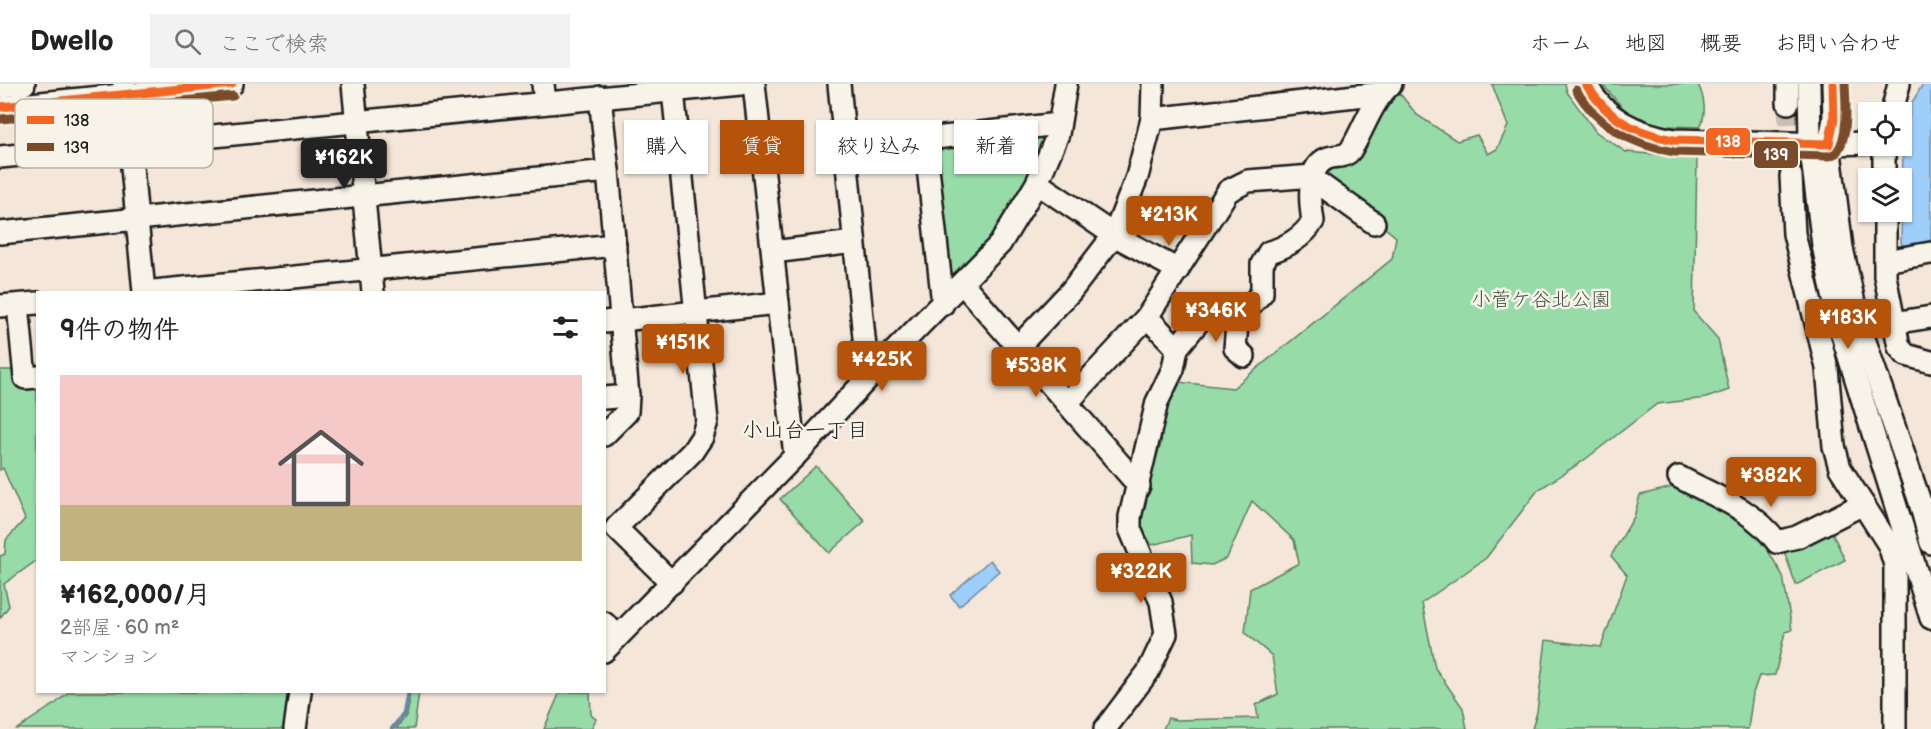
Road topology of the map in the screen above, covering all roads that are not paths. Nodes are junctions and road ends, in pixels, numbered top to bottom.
1 (24, 84) edge
2 (232, 84) edge
3 (353, 84) edge
4 (741, 84) edge
5 (754, 84) edge
6 (839, 84) edge
7 (1066, 84) edge
8 (1153, 84) edge
9 (1586, 84) edge
10 (1809, 84) edge
11 (1833, 84) edge
12 (1899, 84) edge
13 (0, 86) edge
14 (1387, 88) edge
15 (125, 90) edge
16 (673, 91) junction
17 (544, 94) edge
18 (600, 97) junction
19 (59, 99) edge
20 (1894, 102) edge
21 (15, 105) edge
22 (0, 107) edge
23 (1152, 119) junction
24 (843, 120) edge
25 (357, 123) junction
26 (1059, 124) junction
27 (213, 136) edge
28 (942, 138) edge
29 (1858, 143) edge
30 (1819, 144) junction
31 (15, 156) edge
32 (0, 157) edge
33 (132, 168) edge
34 (608, 171) junction
35 (848, 174) edge
36 (930, 174) edge
37 (1791, 176) tunnel mouth
38 (1313, 177) junction
39 (1037, 183) junction
40 (364, 196) junction
41 (137, 218) junction
42 (1885, 222) edge
43 (1374, 223) dead end
44 (0, 233) edge
45 (1114, 235) junction
46 (855, 242) junction
47 (615, 244) junction
48 (773, 252) junction
49 (1931, 253) edge
50 (1885, 261) junction
51 (371, 268) junction
52 (1178, 270) junction
53 (963, 284) junction
54 (141, 291) edge
55 (151, 291) edge
56 (374, 291) edge
57 (778, 303) junction
58 (943, 304) junction
59 (18, 305) edge
60 (696, 312) junction
61 (1238, 312) junction
62 (1147, 317) junction
63 (1931, 317) edge
64 (613, 321) edge
65 (1893, 323) junction
66 (1018, 347) junction
67 (1177, 348) junction
68 (1244, 356) dead end
69 (1931, 362) edge
70 (36, 377) edge
71 (868, 378) junction
72 (628, 396) junction
73 (606, 398) edge
74 (1066, 403) junction
75 (606, 433) edge
76 (795, 456) junction
77 (1679, 477) dead end
78 (1139, 486) junction
79 (1863, 504) junction
80 (610, 523) edge
81 (1931, 543) edge
82 (672, 584) junction
83 (1931, 618) edge
84 (609, 637) edge
85 (300, 693) edge
86 (295, 729) edge
87 (1105, 729) edge
88 (1895, 729) edge

1 - 13 street
2 - 15 street
3 - 25 street
4 - 16 street
5 - 48 street
6 - 24 street
7 - 26 street
8 - 23 street
9 - 30 street
10 - 30 street
11 - 30 street
12 - 20 street
14 - 23 street
14 - 38 street
15 - 19 street
16 - 18 street
16 - 60 street
17 - 18 street
17 - 25 street
18 - 34 street
21 - 22 street
23 - 45 street
25 - 27 street
25 - 40 street
26 - 28 street
26 - 39 street
29 - 30 street
30 - 81 street
30 - 83 street
31 - 32 street
33 - 41 street
34 - 40 street
34 - 47 street
35 - 46 street
36 - 58 street
37 - 79 street
38 - 43 street
38 - 52 street
38 - 61 street
39 - 45 street
39 - 53 street
40 - 41 street
40 - 51 street
41 - 44 street
41 - 54 street
42 - 50 street
45 - 52 street
45 - 66 street
46 - 48 street
46 - 71 street
47 - 51 street
47 - 64 street
48 - 57 street
49 - 50 street
50 - 65 street
51 - 55 street
51 - 56 street
52 - 62 street
53 - 58 street
53 - 66 street
57 - 60 street
57 - 76 street
58 - 71 street
59 - 70 street
60 - 64 street
60 - 80 street
61 - 67 street
61 - 68 street
62 - 67 street
62 - 74 street
63 - 65 street
64 - 72 street
65 - 69 street
66 - 74 street
67 - 78 street
71 - 76 street
72 - 73 street
72 - 75 street
74 - 78 street
76 - 82 street
77 - 79 street
78 - 87 street
79 - 88 street
80 - 82 street
82 - 84 street
85 - 86 street

